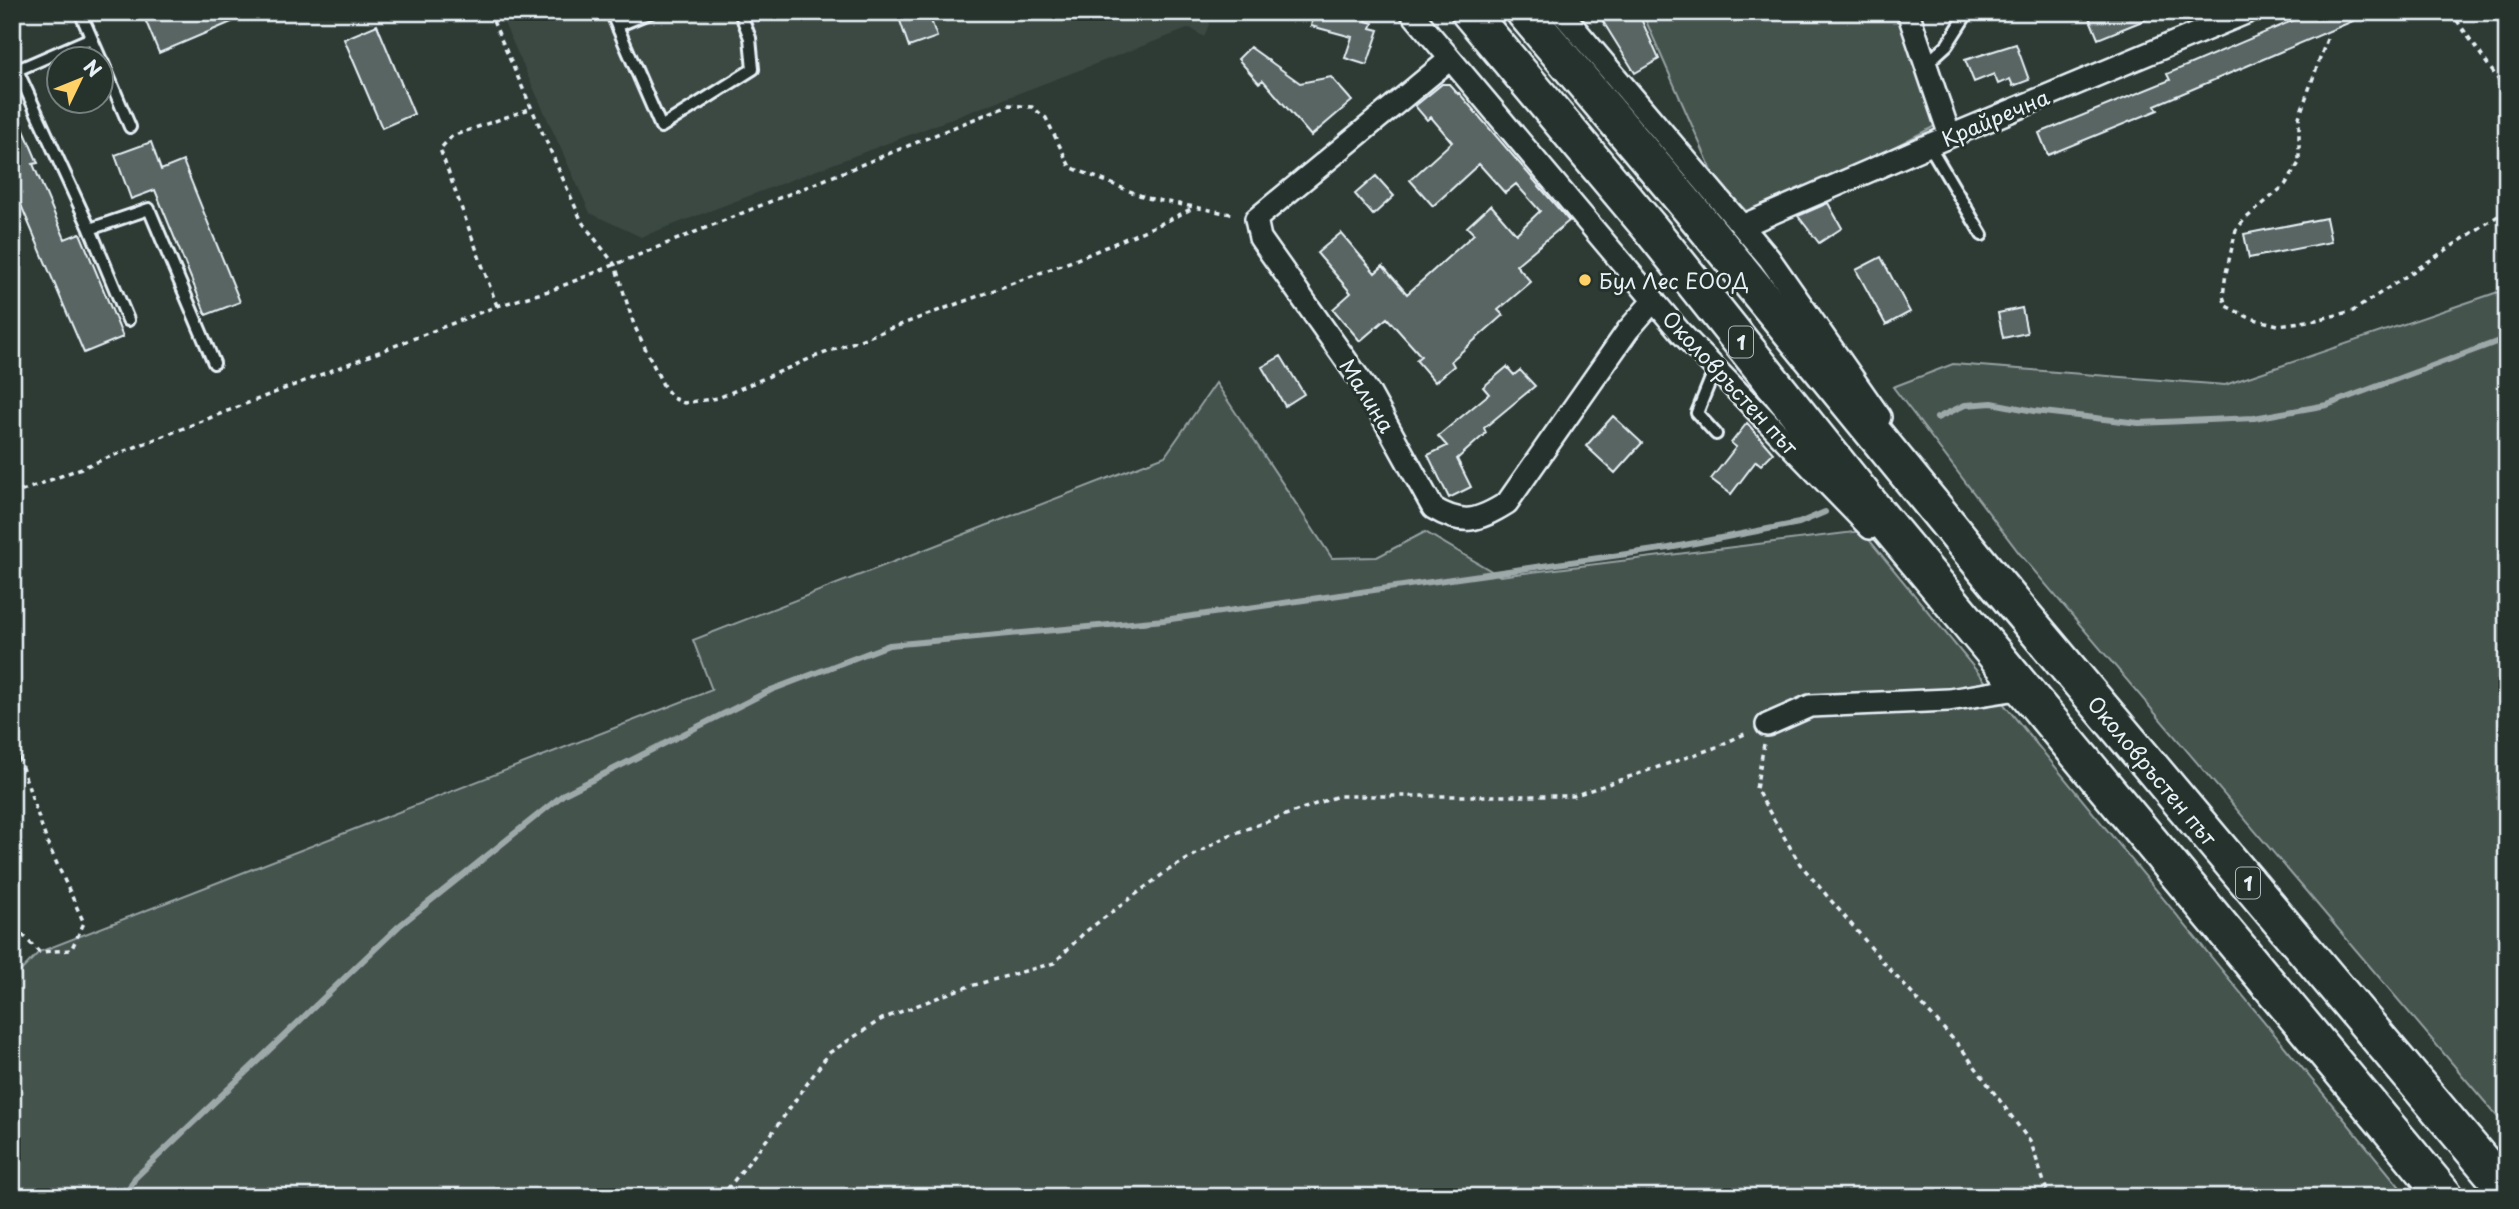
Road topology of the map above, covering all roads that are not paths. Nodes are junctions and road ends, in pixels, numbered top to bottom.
1 (80, 12) edge
2 (611, 12) edge
3 (651, 12) edge
4 (740, 12) edge
5 (1411, 12) edge
6 (1469, 12) edge
7 (1524, 12) edge
8 (1561, 12) edge
9 (1908, 12) edge
10 (1968, 12) edge
11 (2249, 12) edge
12 (617, 26) junction
13 (91, 38) junction
14 (95, 46) edge
15 (1450, 59) junction
16 (1926, 64) junction
17 (15, 65) edge
18 (116, 95) edge
19 (130, 127) dead end
20 (1950, 136) junction
21 (1929, 145) junction
22 (1742, 226) junction
23 (90, 229) junction
24 (1982, 235) dead end
25 (1654, 300) junction
26 (128, 320) dead end
27 (214, 363) dead end
28 (1712, 365) junction
29 (1716, 433) dead end
30 (1989, 574) junction
31 (2018, 681) junction
32 (1767, 725) road end
33 (2507, 1191) edge
34 (2446, 1197) edge

1 - 13 lane
2 - 12 lane
3 - 12 lane
4 - 12 lane
5 - 15 street, Околовръстен път
6 - 31 highway, Околовръстен път / 1
7 - 30 highway, Околовръстен път / 1
8 - 22 street, Околовръстен път
9 - 16 street
10 - 16 lane
11 - 20 street, Крайречна
13 - 14 lane
13 - 17 lane
15 - 25 street, Околовръстен път
15 - 25 street, Малина
16 - 20 street
17 - 23 lane
18 - 19 lane
20 - 21 street, Крайречна
21 - 22 street, Крайречна
21 - 24 lane
22 - 30 street, Околовръстен път
23 - 26 lane
23 - 27 lane
25 - 28 street, Околовръстен път
28 - 29 lane
28 - 31 street, Околовръстен път
30 - 33 highway, Околовръстен път / 1
31 - 32 street
31 - 34 highway, Околовръстен път / 1

